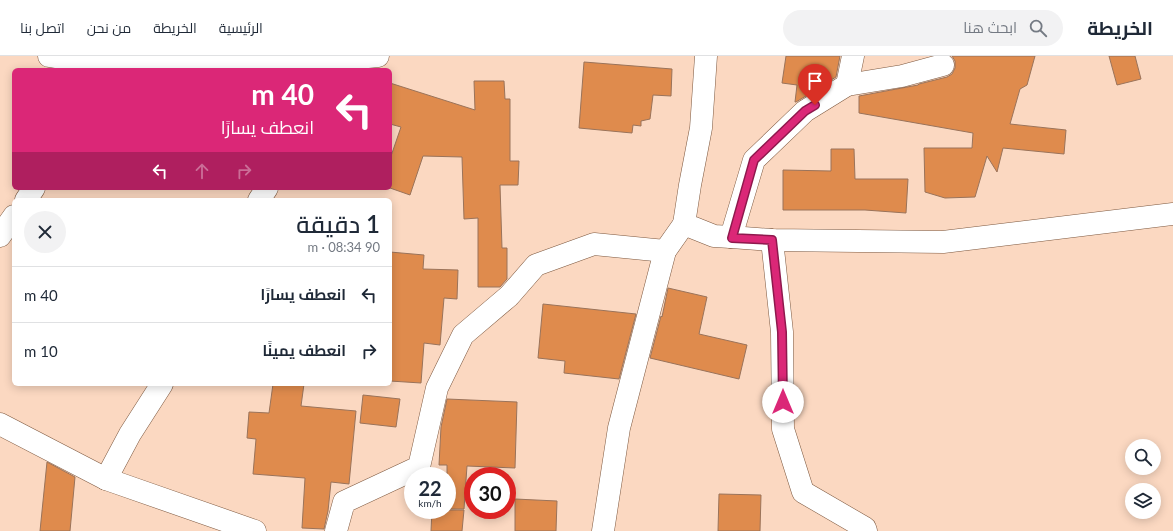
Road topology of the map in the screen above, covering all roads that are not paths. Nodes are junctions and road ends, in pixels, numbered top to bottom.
1 (49, 56) edge
2 (378, 56) edge
3 (706, 56) edge
4 (853, 56) edge
5 (943, 65) dead end
6 (324, 66) edge
7 (97, 67) edge
8 (846, 85) junction
9 (1173, 214) edge
10 (12, 219) edge
11 (684, 224) junction
12 (0, 236) edge
13 (732, 238) junction
14 (772, 240) junction
15 (665, 251) junction
16 (161, 386) edge
17 (0, 424) edge
18 (106, 479) junction
19 (255, 531) edge
20 (336, 531) edge
21 (603, 531) edge
22 (866, 531) edge

1 - 7 street
2 - 6 street
3 - 11 street
4 - 8 street
5 - 8 street
6 - 7 street
8 - 13 street
9 - 14 street
10 - 12 street
11 - 13 street
11 - 15 street
13 - 14 street
14 - 22 street
15 - 20 street
15 - 21 street
16 - 18 street
17 - 18 street
18 - 19 street

